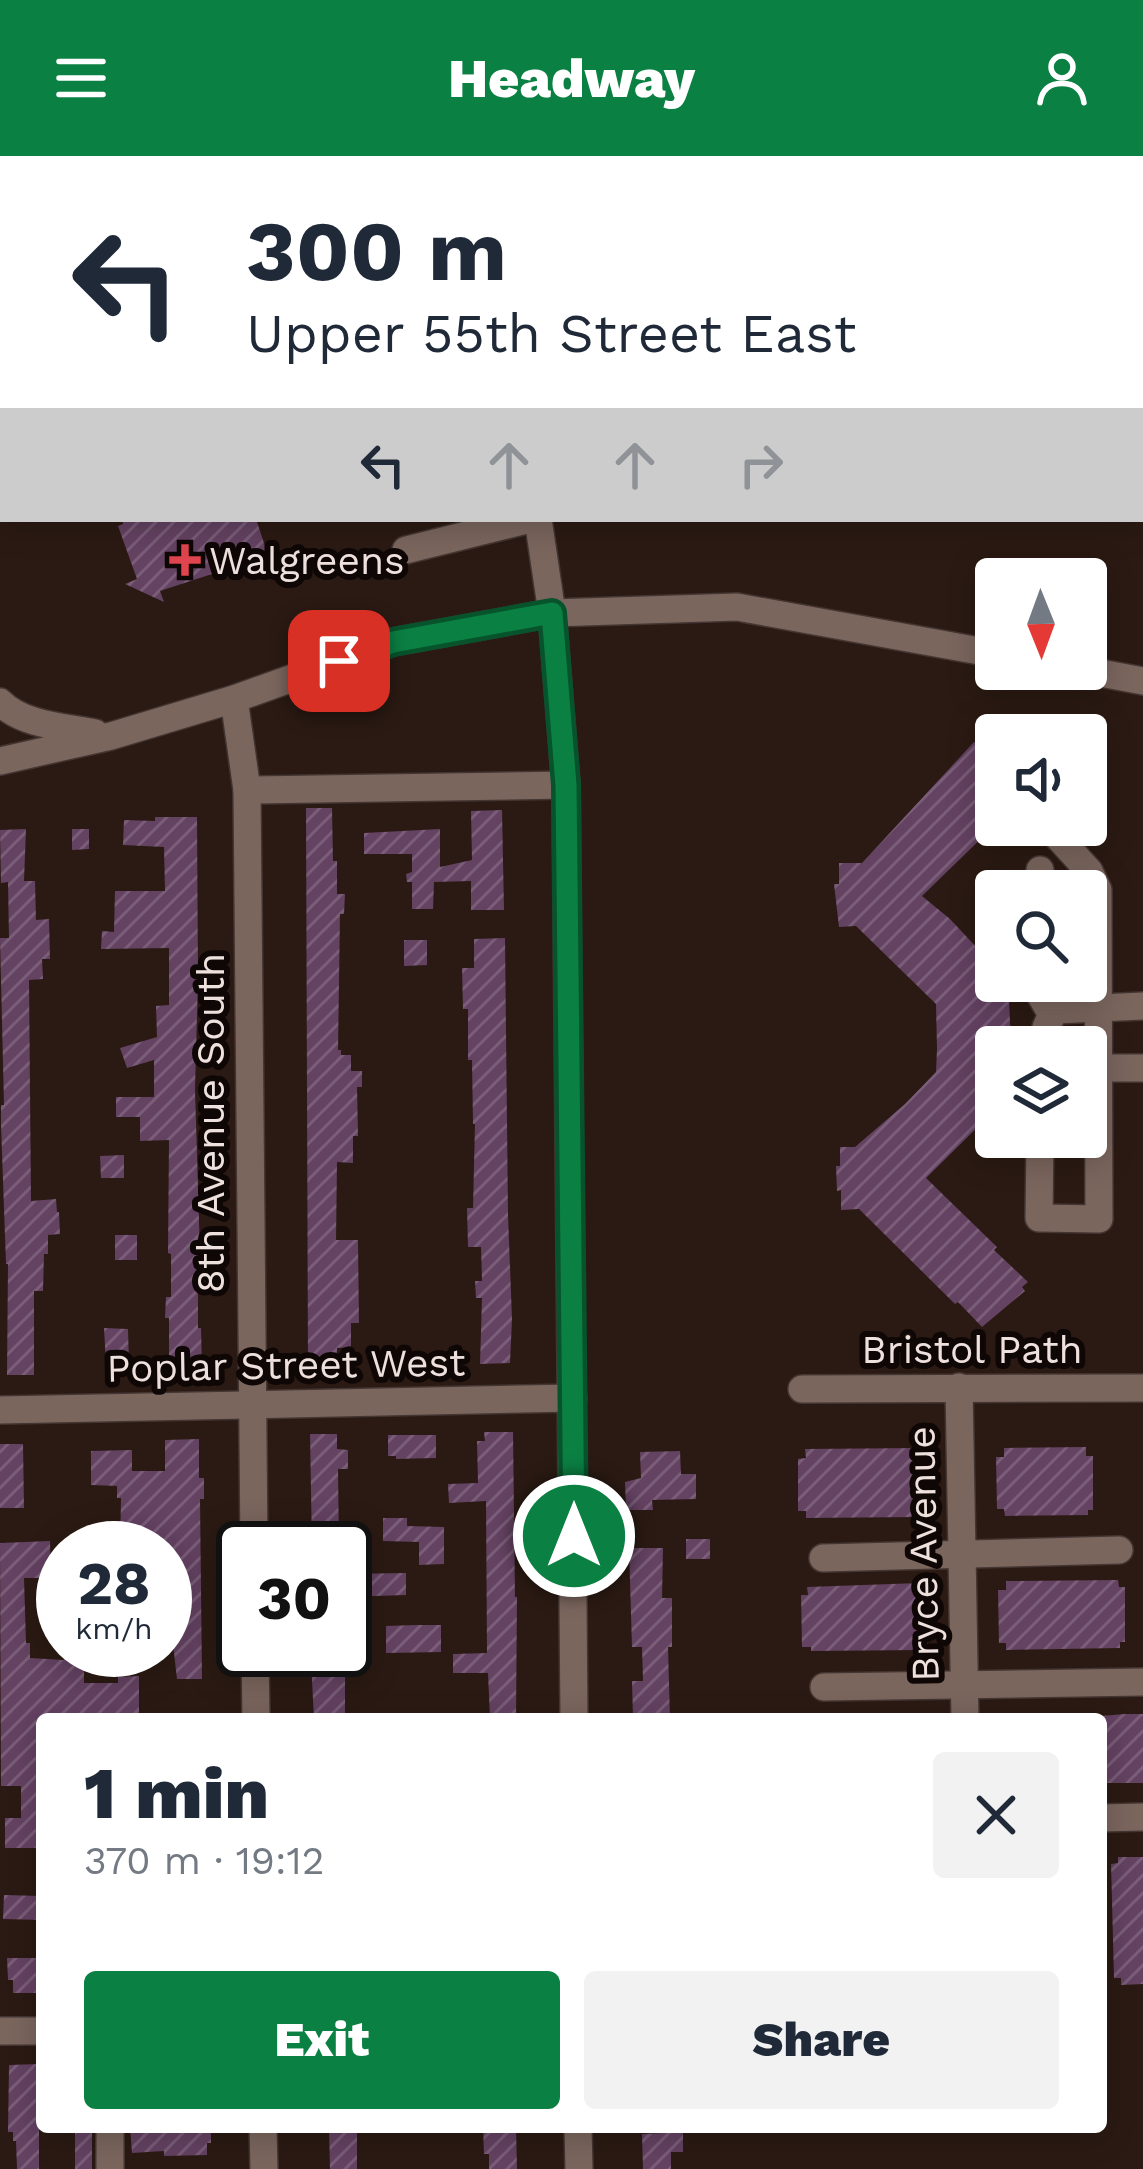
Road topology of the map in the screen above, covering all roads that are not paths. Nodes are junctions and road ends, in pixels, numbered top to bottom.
1 (523, 522) edge
2 (536, 522) edge
3 (406, 550) dead end
4 (552, 613) junction
5 (975, 650) edge
6 (1107, 674) edge
7 (1143, 681) edge
8 (235, 699) junction
9 (0, 702) edge
10 (111, 736) junction
11 (0, 760) edge
12 (566, 785) junction
13 (247, 790) junction
14 (1066, 846) edge
15 (1044, 1002) edge
16 (1143, 1006) edge
17 (1099, 1008) junction
18 (1052, 1015) junction
19 (1046, 1026) edge
20 (1097, 1026) edge
21 (1107, 1068) edge
22 (1143, 1068) edge
23 (1040, 1158) edge
24 (1096, 1158) edge
25 (959, 1387) junction
26 (1143, 1388) edge
27 (802, 1389) dead end
28 (573, 1398) junction
29 (252, 1404) junction
30 (0, 1410) edge
31 (254, 1521) edge
32 (1119, 1550) dead end
33 (962, 1553) junction
34 (823, 1558) dead end
35 (255, 1677) edge
36 (1143, 1682) edge
37 (964, 1685) junction
38 (824, 1687) dead end
39 (256, 1713) edge
40 (574, 1713) edge
41 (965, 1713) edge
42 (1143, 1817) edge
43 (1107, 1818) edge
44 (36, 2031) edge
45 (0, 2032) edge
46 (110, 2133) edge
47 (263, 2133) edge
48 (578, 2133) edge
49 (110, 2169) edge
50 (264, 2169) edge
51 (578, 2169) edge

1 - 3 street
2 - 4 street
4 - 5 street
4 - 8 street
4 - 12 street
6 - 7 street
8 - 10 street
8 - 13 street, 8th Avenue South
9 - 10 street
10 - 11 street
12 - 13 street
12 - 28 street
13 - 29 street, 8th Avenue South
14 - 17 street
15 - 18 street
16 - 17 street
17 - 18 street
17 - 20 street
18 - 19 street
21 - 22 street
23 - 24 street
25 - 26 street, Bristol Path
25 - 27 street, Bristol Path
25 - 33 street, Bryce Avenue
28 - 29 street, Poplar Street West
28 - 40 street
29 - 30 street, Poplar Street West
29 - 31 street, 8th Avenue South
32 - 33 street
33 - 34 street
33 - 37 street, Bryce Avenue
35 - 39 street
36 - 37 street
37 - 38 street
37 - 41 street, Bryce Avenue
42 - 43 street
44 - 45 street
46 - 49 street
47 - 50 street
48 - 51 street

